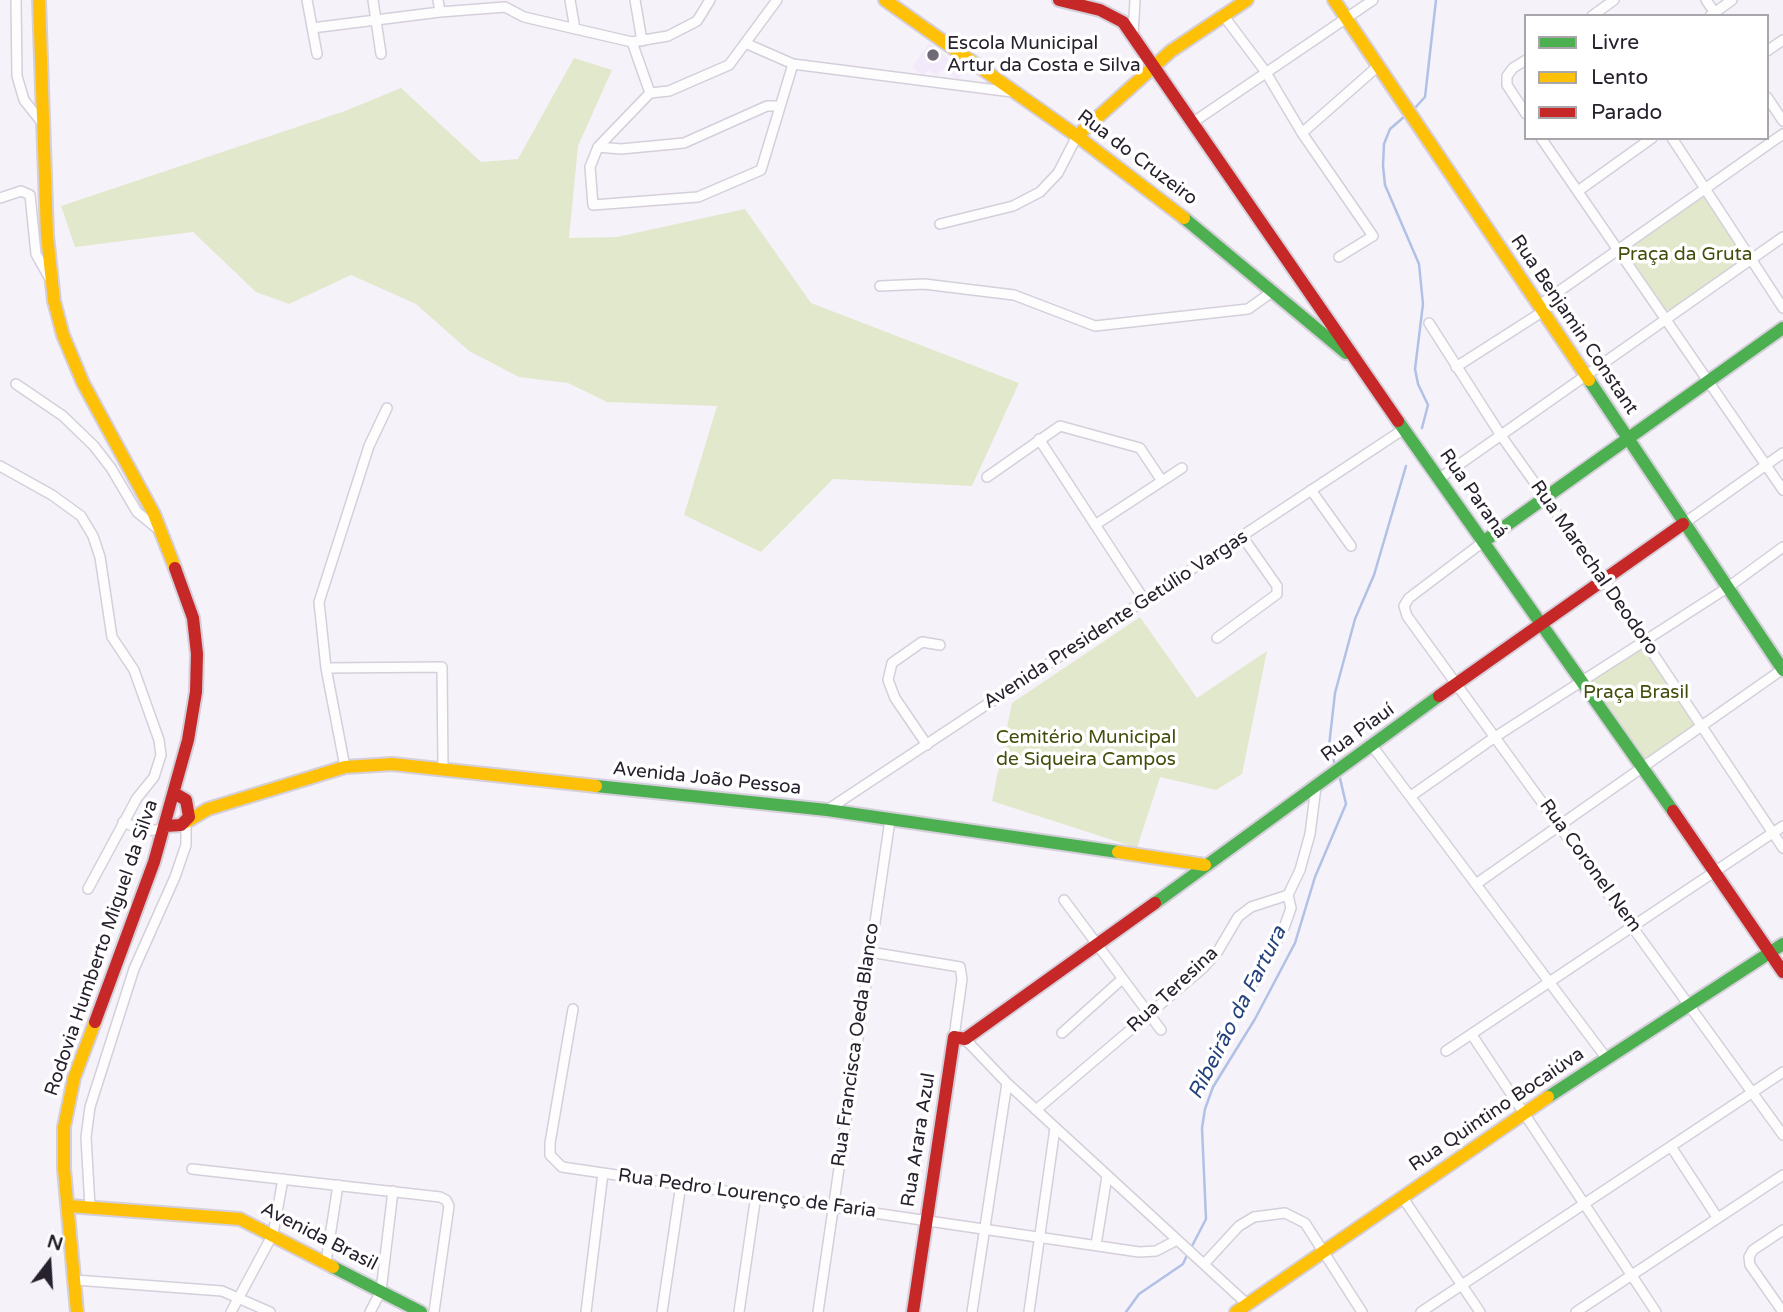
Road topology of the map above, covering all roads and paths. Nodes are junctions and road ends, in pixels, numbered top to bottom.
1 (16, 0) edge
2 (39, 0) edge
3 (307, 0) edge
4 (373, 0) edge
5 (438, 0) edge
6 (570, 0) edge
7 (635, 0) edge
8 (710, 0) edge
9 (777, 0) edge
10 (885, 0) edge
11 (1059, 0) edge
12 (1135, 0) edge
13 (1247, 0) edge
14 (1334, 0) edge
15 (1373, 0) edge
16 (1614, 0) edge
17 (1732, 0) edge
18 (505, 4) edge
19 (440, 12) junction
20 (1595, 14) edge
21 (1715, 14) edge
22 (1223, 15) junction
23 (376, 19) junction
24 (1346, 19) junction
25 (312, 29) junction
26 (575, 29) junction
27 (1133, 36) junction
28 (637, 41) junction
29 (745, 43) junction
30 (317, 54) dead end
31 (381, 54) dead end
32 (1524, 61) edge
33 (793, 64) junction
34 (1153, 67) junction
35 (1377, 67) junction
36 (1265, 71) junction
37 (1013, 92) junction
38 (650, 93) junction
39 (1769, 100) edge
40 (778, 106) junction
41 (1524, 111) edge
42 (1783, 121) edge
43 (1192, 123) junction
44 (44, 125) junction
45 (1302, 133) junction
46 (1783, 134) edge
47 (1077, 136) junction
48 (1542, 140) edge
49 (1649, 140) edge
50 (1673, 140) edge
51 (598, 146) junction
52 (1578, 191) junction
53 (1705, 191) junction
54 (0, 198) edge
55 (940, 224) dead end
56 (1783, 237) edge
57 (1619, 250) junction
58 (1339, 257) dead end
59 (1752, 259) junction
60 (50, 279) junction
61 (880, 286) dead end
62 (1272, 292) junction
63 (1310, 293) junction
64 (1783, 308) edge
65 (1540, 309) junction
66 (1293, 311) junction
67 (1667, 319) junction
68 (1429, 323) dead end
69 (1783, 328) edge
70 (1355, 360) junction
71 (1456, 367) junction
72 (1585, 377) junction
73 (1708, 381) junction
74 (16, 384) dead end
75 (387, 408) dead end
76 (1404, 429) junction
77 (1502, 437) junction
78 (1626, 438) junction
79 (1039, 439) junction
80 (1783, 453) edge
81 (1766, 465) junction
82 (0, 466) edge
83 (1182, 468) dead end
84 (987, 477) dead end
85 (1440, 478) junction
86 (1162, 481) junction
87 (1311, 490) junction
88 (1783, 490) edge
89 (1545, 496) junction
90 (1683, 524) junction
91 (1095, 525) junction
92 (158, 529) junction
93 (1242, 536) junction
94 (1483, 542) junction
95 (1351, 546) dead end
96 (1783, 547) edge
97 (1604, 580) junction
98 (1727, 588) junction
99 (1145, 601) junction
100 (1541, 624) junction
101 (1217, 638) dead end
102 (1645, 641) junction
103 (940, 645) dead end
104 (326, 668) junction
105 (1783, 669) edge
106 (1455, 684) junction
107 (1583, 684) junction
108 (1702, 724) junction
109 (1495, 737) junction
110 (927, 745) junction
111 (1373, 747) junction
112 (345, 767) junction
113 (1642, 767) junction
114 (443, 768) junction
115 (1315, 788) junction
116 (174, 793) junction
117 (1411, 796) junction
118 (187, 800) junction
119 (208, 809) junction
120 (827, 810) junction
121 (890, 820) junction
122 (123, 822) junction
123 (186, 822) junction
124 (1560, 826) junction
125 (1783, 826) edge
126 (164, 827) junction
127 (1772, 833) junction
128 (1783, 848) edge
129 (1205, 865) junction
130 (1716, 871) junction
131 (1476, 884) junction
132 (88, 889) dead end
133 (1288, 895) junction
134 (1064, 900) dead end
135 (1635, 926) junction
136 (1783, 944) edge
137 (1096, 945) junction
138 (870, 952) junction
139 (1770, 954) junction
140 (1783, 972) edge
141 (1121, 980) junction
142 (1550, 981) junction
143 (1251, 986) dead end
144 (1690, 1005) junction
145 (573, 1009) dead end
146 (1149, 1014) junction
147 (1161, 1030) dead end
148 (1062, 1033) dead end
149 (1472, 1035) junction
150 (959, 1038) junction
151 (1446, 1051) dead end
152 (1607, 1059) junction
153 (1783, 1072) edge
154 (1006, 1083) junction
155 (1753, 1092) junction
156 (1036, 1110) junction
157 (1524, 1113) junction
158 (1055, 1128) junction
159 (1783, 1135) edge
160 (1672, 1148) junction
161 (192, 1169) dead end
162 (603, 1173) junction
163 (1783, 1175) edge
164 (1107, 1176) junction
165 (283, 1179) junction
166 (681, 1184) junction
167 (338, 1185) junction
168 (393, 1191) junction
169 (756, 1195) junction
170 (1403, 1198) junction
171 (68, 1206) junction
172 (833, 1206) junction
173 (1584, 1206) junction
174 (90, 1207) junction
175 (1717, 1217) junction
176 (926, 1219) junction
177 (984, 1229) junction
178 (1783, 1230) edge
179 (273, 1234) junction
180 (1039, 1238) junction
181 (1180, 1243) junction
182 (1096, 1245) junction
183 (1321, 1253) junction
184 (326, 1262) junction
185 (1203, 1264) junction
186 (1631, 1275) junction
187 (75, 1280) junction
188 (1462, 1285) junction
189 (381, 1291) junction
190 (240, 1296) junction
191 (1241, 1308) edge
192 (77, 1312) edge
193 (231, 1312) edge
194 (270, 1312) edge
195 (370, 1312) edge
196 (421, 1312) edge
197 (434, 1312) edge
198 (586, 1312) edge
199 (662, 1312) edge
200 (739, 1312) edge
201 (818, 1312) edge
202 (913, 1312) edge
203 (972, 1312) edge
204 (1029, 1312) edge
205 (1362, 1312) edge
206 (1421, 1312) edge
207 (1480, 1312) edge
208 (1576, 1312) edge
209 (1656, 1312) edge
210 (1783, 1312) edge

1 - 44 street
2 - 44 street, Rodovia Humberto Miguel da Silva
3 - 25 street
4 - 23 street
5 - 19 street
6 - 26 street
7 - 28 street
8 - 28 street
9 - 29 street
10 - 37 street, Rua do Cruzeiro
11 - 27 street, Rua Paraná
12 - 27 street
13 - 22 street
14 - 24 street, Rua Benjamin Constant
15 - 24 street
16 - 20 street
17 - 21 street
18 - 19 street
18 - 26 street
19 - 23 street
22 - 34 street
22 - 36 street
23 - 25 street
23 - 31 street
24 - 35 street, Rua Benjamin Constant
24 - 36 street
25 - 30 street
26 - 28 street
27 - 34 street, Rua Paraná
28 - 38 street
29 - 33 street
29 - 38 street
32 - 41 street
33 - 37 street
33 - 40 street
34 - 43 street, Rua Paraná
34 - 47 street
35 - 45 street
35 - 65 street, Rua Benjamin Constant
36 - 43 street
36 - 45 street
37 - 47 street, Rua do Cruzeiro
38 - 51 street
39 - 42 street
40 - 51 street
40 - 51 street
43 - 63 street, Rua Paraná
44 - 60 street, Rodovia Humberto Miguel da Silva
45 - 58 street
46 - 53 street
47 - 55 street
47 - 62 street, Rua do Cruzeiro
48 - 52 street
49 - 52 street
50 - 53 street
52 - 57 street
53 - 57 street
53 - 59 street
54 - 60 street
56 - 59 street
57 - 65 street
57 - 67 street
59 - 64 street
59 - 67 street
60 - 92 street, Rodovia Humberto Miguel da Silva
61 - 62 street
62 - 66 street, Rua do Cruzeiro
63 - 66 street
63 - 70 street, Rua Paraná
65 - 71 street
65 - 72 street, Rua Benjamin Constant
66 - 70 street, Rua do Cruzeiro
67 - 72 street
67 - 73 street
68 - 71 street, Rua Marechal Deodoro
69 - 73 street
70 - 76 street, Rua Paraná
71 - 77 street, Rua Marechal Deodoro
72 - 77 street
72 - 78 street, Rua Benjamin Constant
73 - 78 street
73 - 81 street
74 - 92 street
75 - 104 street
76 - 85 street, Rua Paraná
76 - 87 street, Avenida Presidente Getúlio Vargas
77 - 85 street
77 - 89 street, Rua Marechal Deodoro
78 - 89 street
78 - 90 street, Rua Benjamin Constant
79 - 84 street
79 - 86 street
79 - 91 street
80 - 81 street, Rua Piauí
81 - 88 street
81 - 90 street, Rua Piauí
82 - 122 street
83 - 86 street
85 - 94 street, Rua Paraná
86 - 91 street
87 - 93 street, Avenida Presidente Getúlio Vargas
87 - 95 street
89 - 94 street
89 - 97 street, Rua Marechal Deodoro
90 - 97 street, Rua Piauí
90 - 98 street, Rua Benjamin Constant
91 - 99 street
92 - 116 street, Rodovia Humberto Miguel da Silva
93 - 99 street, Avenida Presidente Getúlio Vargas
93 - 101 street
94 - 100 street, Rua Paraná
94 - 106 street, Rua Coronel Nem
96 - 98 street
97 - 100 street, Rua Piauí
97 - 102 street, Rua Marechal Deodoro
98 - 102 street
98 - 105 street, Rua Benjamin Constant
99 - 110 street, Avenida Presidente Getúlio Vargas
100 - 106 street, Rua Piauí
100 - 107 street, Rua Paraná
102 - 107 street
102 - 108 street, Rua Marechal Deodoro
103 - 110 street
104 - 112 street
104 - 114 street
105 - 108 street
106 - 109 street, Rua Coronel Nem
106 - 111 street, Rua Piauí
107 - 109 street
107 - 113 street, Rua Paraná
108 - 113 street
108 - 127 street, Rua Marechal Deodoro
109 - 117 street
109 - 124 street, Rua Coronel Nem
110 - 120 street, Avenida Presidente Getúlio Vargas
111 - 115 street, Rua Piauí
111 - 117 street
112 - 114 street, Avenida João Pessoa
112 - 119 street, Avenida João Pessoa
113 - 124 street
113 - 130 street, Rua Paraná
114 - 120 street, Avenida João Pessoa
115 - 129 street, Rua Piauí
115 - 133 street
116 - 118 street
116 - 126 street, Rodovia Humberto Miguel da Silva
117 - 131 street
118 - 119 street
118 - 123 street
119 - 123 street, Avenida João Pessoa
120 - 121 street, Avenida João Pessoa
121 - 129 street, Avenida João Pessoa
121 - 138 street, Rua Francisca Oeda Blanco
122 - 126 street, Avenida João Pessoa
122 - 132 street
123 - 126 street, Avenida João Pessoa
123 - 174 street
124 - 131 street
124 - 135 street, Rua Coronel Nem
125 - 127 street
126 - 171 street, Rodovia Humberto Miguel da Silva
127 - 128 street, Rua Marechal Deodoro
127 - 130 street
129 - 137 street, Rua Piauí
130 - 135 street
130 - 139 street, Rua Paraná
131 - 142 street
133 - 143 street
133 - 146 street, Rua Teresina
134 - 137 street
135 - 142 street
135 - 144 street, Rua Coronel Nem
136 - 139 street, Rua Quintino Bocaiúva
137 - 141 street
137 - 150 street, Rua Piauí
138 - 150 street, Rua Arara Azul
138 - 172 street, Rua Francisca Oeda Blanco
139 - 140 street, Rua Paraná
139 - 144 street, Rua Quintino Bocaiúva
141 - 146 street
141 - 148 street
142 - 149 street
142 - 152 street
144 - 152 street, Rua Quintino Bocaiúva
144 - 155 street, Rua Coronel Nem
145 - 162 street, Rua Pedro Lourenço de Faria
146 - 147 street
146 - 156 street, Rua Teresina
149 - 151 street
149 - 157 street
150 - 154 street
150 - 176 street, Rua Arara Azul
152 - 157 street, Rua Quintino Bocaiúva
153 - 155 street
154 - 156 street
154 - 177 street
155 - 159 street, Rua Coronel Nem
155 - 160 street
156 - 158 street
157 - 170 street, Rua Quintino Bocaiúva
157 - 173 street
158 - 164 street
158 - 180 street
160 - 173 street
160 - 175 street
161 - 165 street
162 - 166 street, Rua Pedro Lourenço de Faria
162 - 198 street
163 - 175 street
164 - 181 street
164 - 182 street
165 - 167 street
165 - 179 street
166 - 169 street, Rua Pedro Lourenço de Faria
166 - 199 street
167 - 168 street
167 - 184 street
168 - 189 street
168 - 197 street
169 - 172 street, Rua Pedro Lourenço de Faria
169 - 200 street
170 - 183 street, Rua Quintino Bocaiúva
170 - 188 street
171 - 174 street, Avenida Brasil
171 - 187 street, Rodovia Humberto Miguel da Silva
172 - 176 street, Rua Pedro Lourenço de Faria
172 - 201 street, Rua Francisca Oeda Blanco
173 - 186 street
173 - 188 street
174 - 179 street, Avenida Brasil
175 - 186 street
176 - 177 street, Rua Pedro Lourenço de Faria
176 - 202 street, Rua Arara Azul
177 - 180 street, Rua Pedro Lourenço de Faria
177 - 203 street
178 - 210 street
179 - 184 street, Avenida Brasil
179 - 190 street
180 - 182 street, Rua Pedro Lourenço de Faria
180 - 204 street
181 - 182 street, Rua Pedro Lourenço de Faria
181 - 185 street
183 - 185 street
183 - 191 street, Rua Quintino Bocaiúva
183 - 205 street
184 - 189 street, Avenida Brasil
185 - 191 street
186 - 208 street
186 - 209 street
187 - 190 street
187 - 192 street, Rodovia Humberto Miguel da Silva
188 - 206 street
188 - 207 street
189 - 195 street
189 - 196 street, Avenida Brasil
190 - 193 street
190 - 194 street

